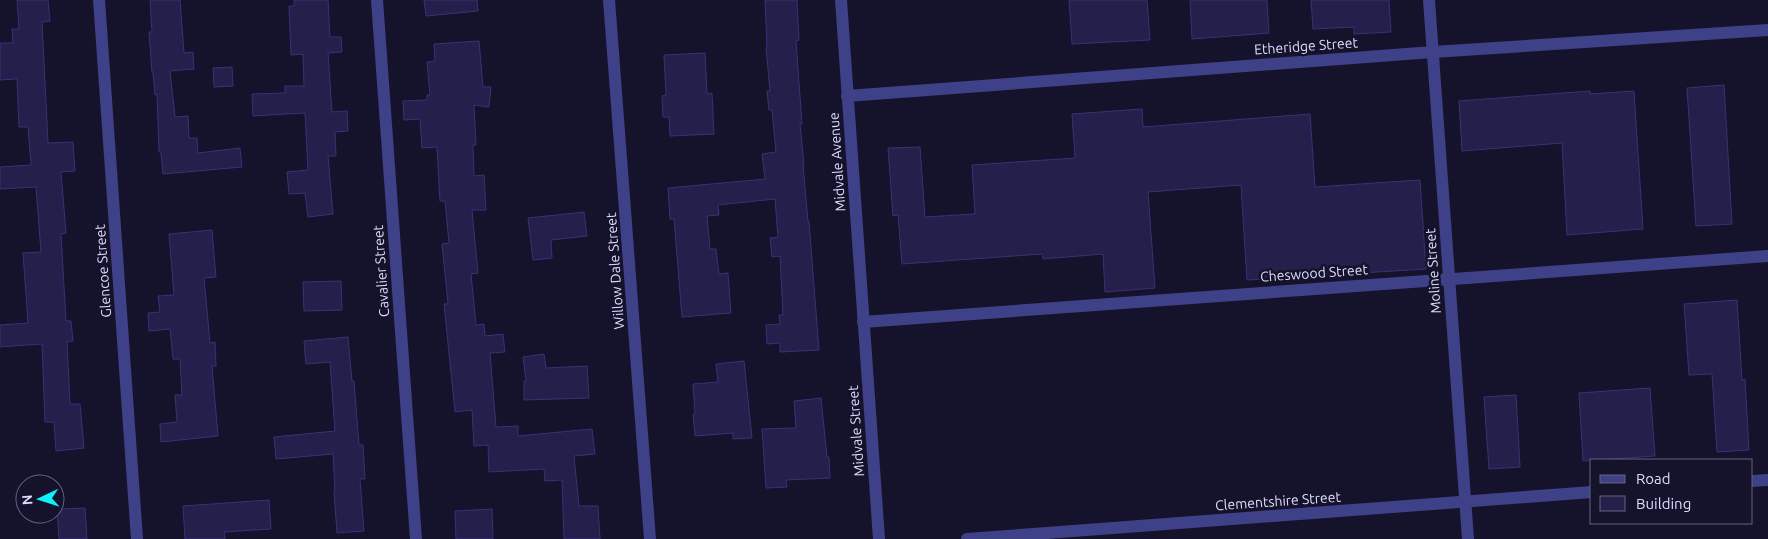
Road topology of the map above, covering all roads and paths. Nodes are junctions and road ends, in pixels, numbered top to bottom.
1 (99, 0) edge
2 (376, 0) edge
3 (609, 0) edge
4 (841, 0) edge
5 (1429, 0) edge
6 (1768, 30) edge
7 (1433, 52) junction
8 (847, 96) junction
9 (1768, 256) edge
10 (1449, 278) junction
11 (863, 322) junction
12 (1768, 480) edge
13 (1753, 481) edge
14 (1590, 492) edge
15 (1465, 502) junction
16 (137, 539) edge
17 (416, 539) edge
18 (650, 539) edge
19 (879, 539) edge
20 (968, 539) edge
21 (1468, 539) edge

1 - 16 street, Glencoe Street
2 - 17 street, Cavalier Street
3 - 18 street, Willow Dale Street
4 - 8 street, Midvale Avenue
5 - 7 street, Moline Street
6 - 7 street, Etheridge Street
7 - 8 street, Etheridge Street
7 - 10 street, Moline Street
8 - 11 street, Midvale Avenue
9 - 10 street, Cheswood Street
10 - 11 street, Cheswood Street
10 - 15 street, Moline Street
11 - 19 street, Midvale Street
12 - 13 street
14 - 15 street, Clementshire Street
15 - 20 street, Clementshire Street
15 - 21 street, Moline Street

